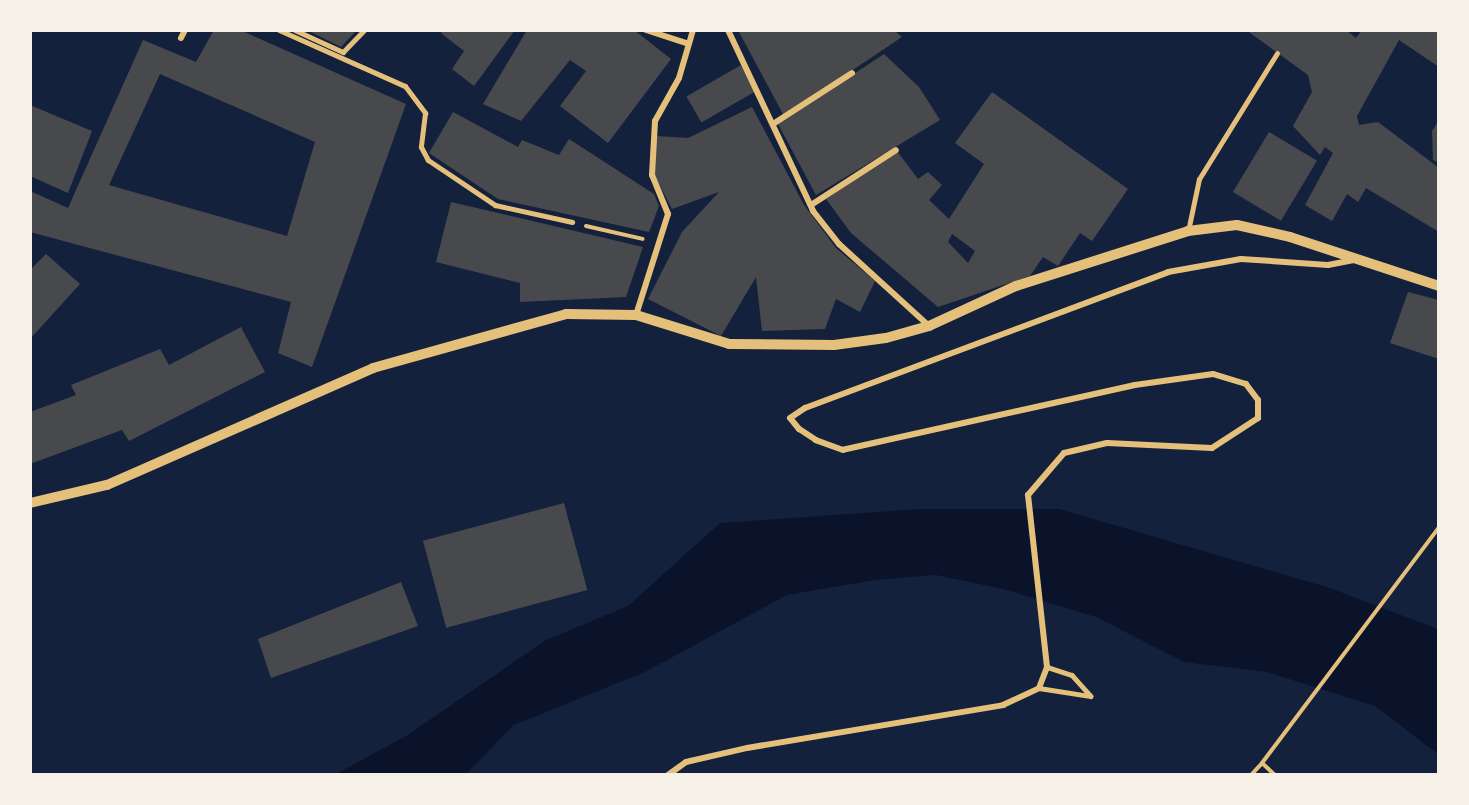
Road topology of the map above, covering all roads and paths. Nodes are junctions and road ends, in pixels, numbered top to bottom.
1 (185, 30) edge
2 (279, 30) edge
3 (295, 30) edge
4 (364, 30) edge
5 (646, 30) edge
6 (693, 30) edge
7 (728, 30) edge
8 (181, 38) dead end
9 (688, 44) junction
10 (1277, 52) dead end
11 (852, 73) dead end
12 (773, 124) junction
13 (896, 150) dead end
14 (811, 205) junction
15 (572, 222) joint
16 (1188, 231) junction
17 (659, 243) junction
18 (1357, 259) junction
19 (1439, 285) edge
20 (636, 315) junction
21 (929, 326) junction
22 (30, 503) edge
23 (1439, 527) edge
24 (1047, 667) junction
25 (1039, 688) junction
26 (1262, 763) junction
27 (668, 775) edge
28 (1251, 775) edge
29 (1275, 775) edge

1 - 8 street
2 - 15 street
3 - 4 lane
5 - 9 street
6 - 9 street
7 - 12 street
9 - 17 street
10 - 16 street
11 - 12 street
12 - 14 street
13 - 14 street
14 - 21 street
15 - 17 path
16 - 18 street
16 - 21 street
17 - 20 street
18 - 19 street
18 - 24 street
20 - 21 street
20 - 22 street
23 - 26 path
24 - 25 street
24 - 25 lane
25 - 27 street
26 - 28 path
26 - 29 path

